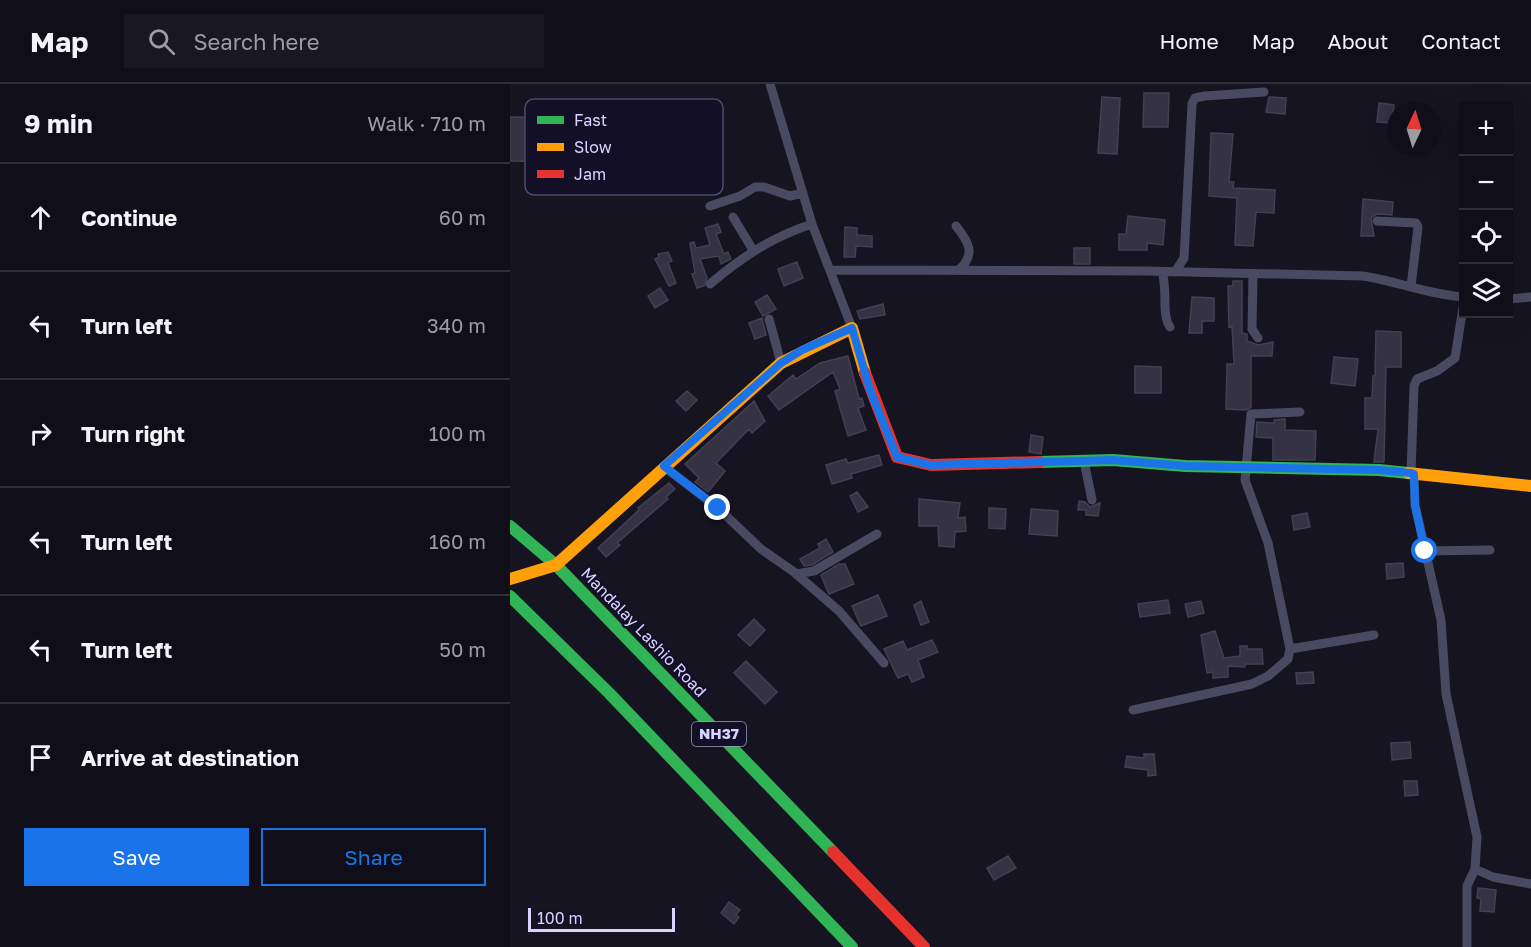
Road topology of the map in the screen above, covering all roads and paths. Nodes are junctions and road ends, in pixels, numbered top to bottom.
1 (770, 84) edge
2 (1264, 92) dead end
3 (803, 193) junction
4 (710, 206) dead end
5 (733, 217) dead end
6 (1377, 221) dead end
7 (812, 224) junction
8 (956, 226) dead end
9 (753, 250) junction
10 (830, 270) junction
11 (959, 270) junction
12 (1162, 272) junction
13 (1175, 272) junction
14 (1253, 275) junction
15 (710, 285) dead end
16 (1411, 287) junction
17 (1531, 297) edge
18 (1459, 298) edge
19 (1513, 299) edge
20 (1461, 318) edge
21 (769, 319) dead end
22 (1170, 327) dead end
23 (852, 328) junction
24 (1258, 338) dead end
25 (781, 363) junction
26 (1300, 412) dead end
27 (1084, 461) junction
28 (664, 466) junction
29 (1246, 467) junction
30 (1412, 474) junction
31 (1531, 486) edge
32 (1092, 500) dead end
33 (510, 526) edge
34 (877, 534) dead end
35 (1490, 550) dead end
36 (1425, 551) junction
37 (556, 565) junction
38 (796, 574) junction
39 (510, 579) edge
40 (510, 596) edge
41 (1374, 635) dead end
42 (1290, 649) junction
43 (884, 663) dead end
44 (1133, 710) dead end
45 (1475, 869) junction
46 (1531, 885) edge
47 (852, 947) edge
48 (924, 947) edge
49 (1467, 947) edge

1 - 3 street
2 - 13 street
3 - 4 street
3 - 7 street
5 - 9 street
6 - 16 street
7 - 9 street
7 - 10 street
8 - 11 street
9 - 15 street
10 - 11 street
10 - 23 street
11 - 12 street
12 - 13 street
12 - 22 street
13 - 14 street
14 - 16 street
14 - 24 street
16 - 18 street
17 - 19 street
20 - 30 street
21 - 25 street
23 - 25 main road
23 - 27 main road
25 - 28 main road
26 - 29 street
27 - 29 main road
27 - 32 street
28 - 37 main road
28 - 38 street
29 - 30 main road
29 - 42 street
30 - 31 main road
30 - 36 street
33 - 37 main road, Mandalay Lashio Road / NH37
34 - 38 street
35 - 36 street
36 - 45 street
37 - 39 main road
37 - 48 main road, Mandalay Lashio Road / NH37
38 - 43 street
40 - 47 main road, NH37
41 - 42 street
42 - 44 street
45 - 46 street
45 - 49 street

